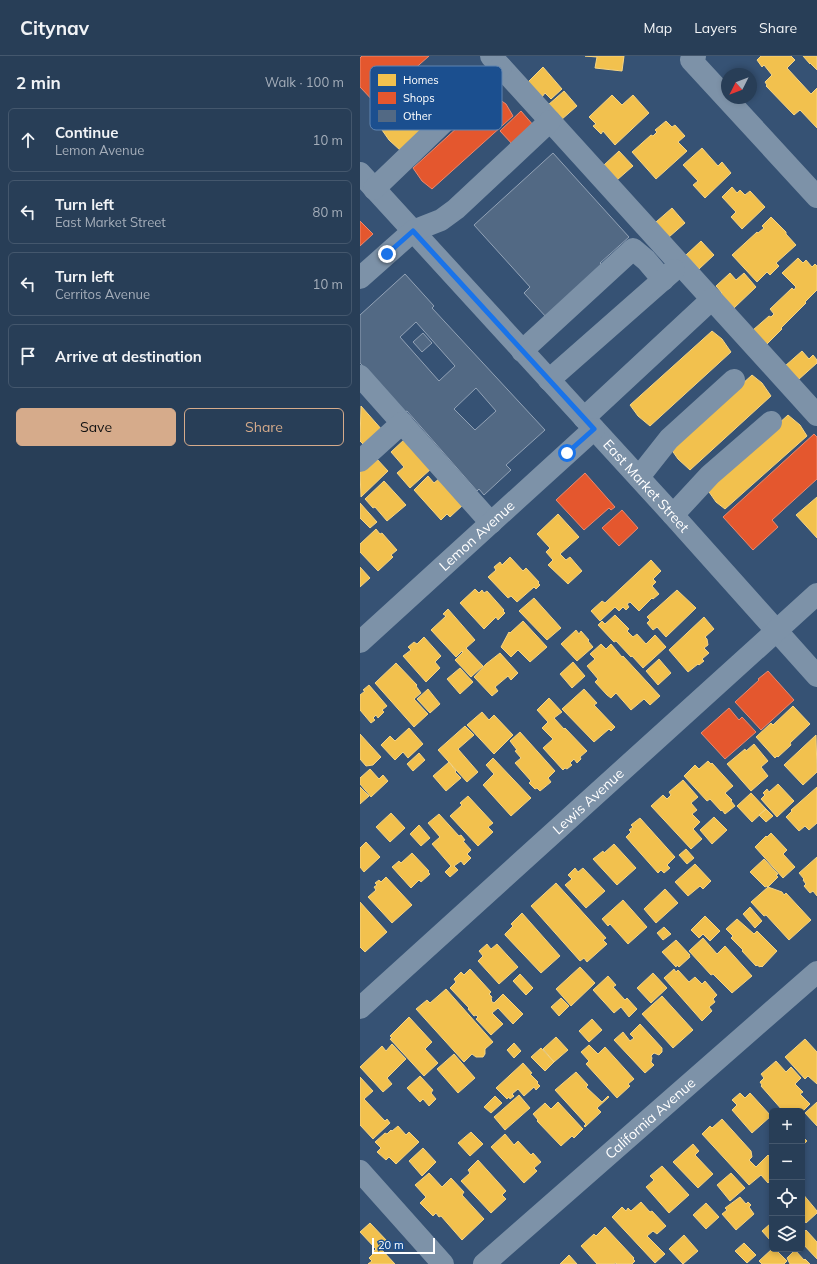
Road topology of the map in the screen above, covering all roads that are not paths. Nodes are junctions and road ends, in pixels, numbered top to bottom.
1 (693, 58) edge
2 (502, 69) edge
3 (550, 121) junction
4 (422, 130) edge
5 (367, 181) edge
6 (817, 197) edge
7 (413, 231) junction
8 (651, 232) junction
9 (633, 249) junction
10 (680, 264) junction
11 (360, 278) edge
12 (663, 280) junction
13 (712, 299) junction
14 (522, 351) junction
15 (360, 376) edge
16 (549, 380) junction
17 (734, 380) dead end
18 (817, 415) edge
19 (771, 422) dead end
20 (402, 423) junction
21 (589, 424) junction
22 (360, 461) edge
23 (639, 477) junction
24 (673, 515) junction
25 (491, 523) junction
26 (817, 594) edge
27 (776, 631) junction
28 (360, 642) edge
29 (817, 676) edge
30 (817, 972) edge
31 (360, 1008) edge
32 (360, 1171) edge
33 (443, 1264) edge
34 (484, 1264) edge

1 - 6 street
2 - 3 street
3 - 7 street
3 - 8 street
4 - 5 street
5 - 7 street, East Market Street
7 - 11 street
7 - 14 street, East Market Street
8 - 9 street
8 - 10 street
9 - 12 street
9 - 14 street
10 - 12 street
10 - 13 street
12 - 16 street
13 - 18 street
13 - 21 street, Lemon Avenue
14 - 16 street, East Market Street
15 - 20 street
16 - 21 street, East Market Street
17 - 23 street
19 - 24 street
20 - 22 street
20 - 25 street
21 - 23 street, East Market Street
21 - 25 street, Lemon Avenue
23 - 24 street, East Market Street
24 - 27 street, East Market Street
25 - 28 street, Lemon Avenue
26 - 27 street, Lewis Avenue
27 - 29 street, East Market Street
27 - 31 street, Lewis Avenue
30 - 34 street, California Avenue
32 - 33 street

